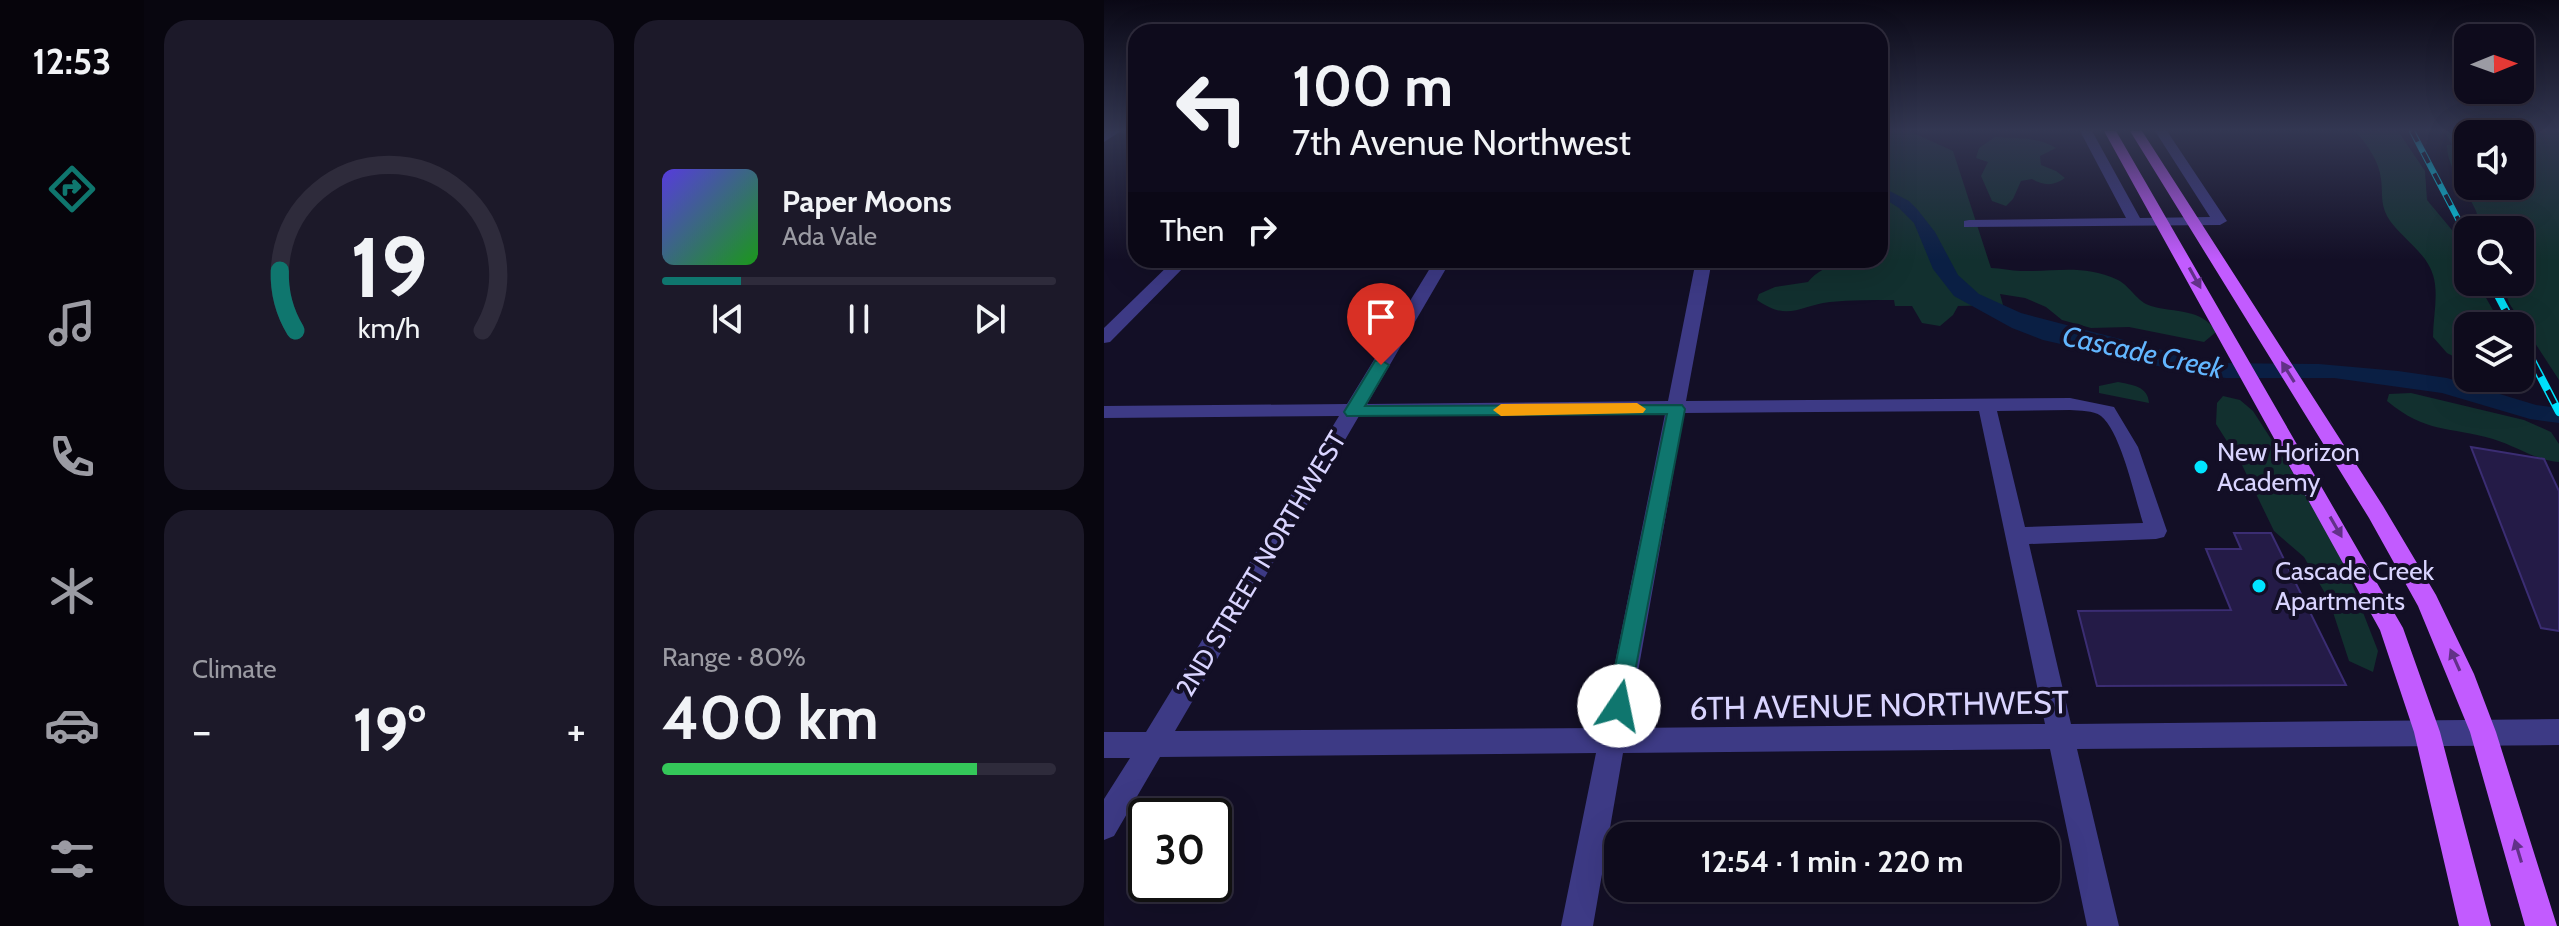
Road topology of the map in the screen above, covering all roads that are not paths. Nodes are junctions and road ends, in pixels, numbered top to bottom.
1 (2109, 174) edge
2 (2135, 174) edge
3 (2163, 174) edge
4 (2189, 174) edge
5 (2163, 221) junction
6 (2193, 221) junction
7 (2135, 222) junction
8 (1969, 224) dead end
9 (1175, 268) edge
10 (1438, 268) edge
11 (1702, 268) edge
12 (1104, 338) edge
13 (1987, 407) junction
14 (1676, 409) junction
15 (1104, 412) edge
16 (1353, 412) junction
17 (2017, 536) junction
18 (2427, 732) junction
19 (2483, 732) junction
20 (2559, 732) edge
21 (2060, 738) junction
22 (1612, 743) junction
23 (1104, 745) edge
24 (1152, 745) junction
25 (1104, 826) edge
26 (1577, 926) edge
27 (2103, 926) edge
28 (2475, 926) edge
29 (2541, 926) edge

1 - 7 street
2 - 5 main road
3 - 6 main road
4 - 6 street
5 - 6 street
5 - 7 street
5 -> 18 main road
19 -> 6 main road
7 - 8 street
9 - 12 street
10 - 16 street, 2ND STREET NORTHWEST
11 - 14 street
13 - 14 street
13 - 17 street
13 - 17 street
14 - 16 street
14 - 22 street
15 - 16 street
16 - 24 street, 2ND STREET NORTHWEST
17 - 21 street
18 - 19 street, 6TH AVENUE NORTHWEST
18 - 21 street, 6TH AVENUE NORTHWEST
18 - 28 main road
19 - 20 street, 6TH AVENUE NORTHWEST
29 -> 19 main road
21 - 22 street, 6TH AVENUE NORTHWEST
21 - 27 street
22 - 24 street, 6TH AVENUE NORTHWEST
22 - 26 street
23 - 24 street, 6TH AVENUE NORTHWEST
24 - 25 street, 2ND STREET NORTHWEST

